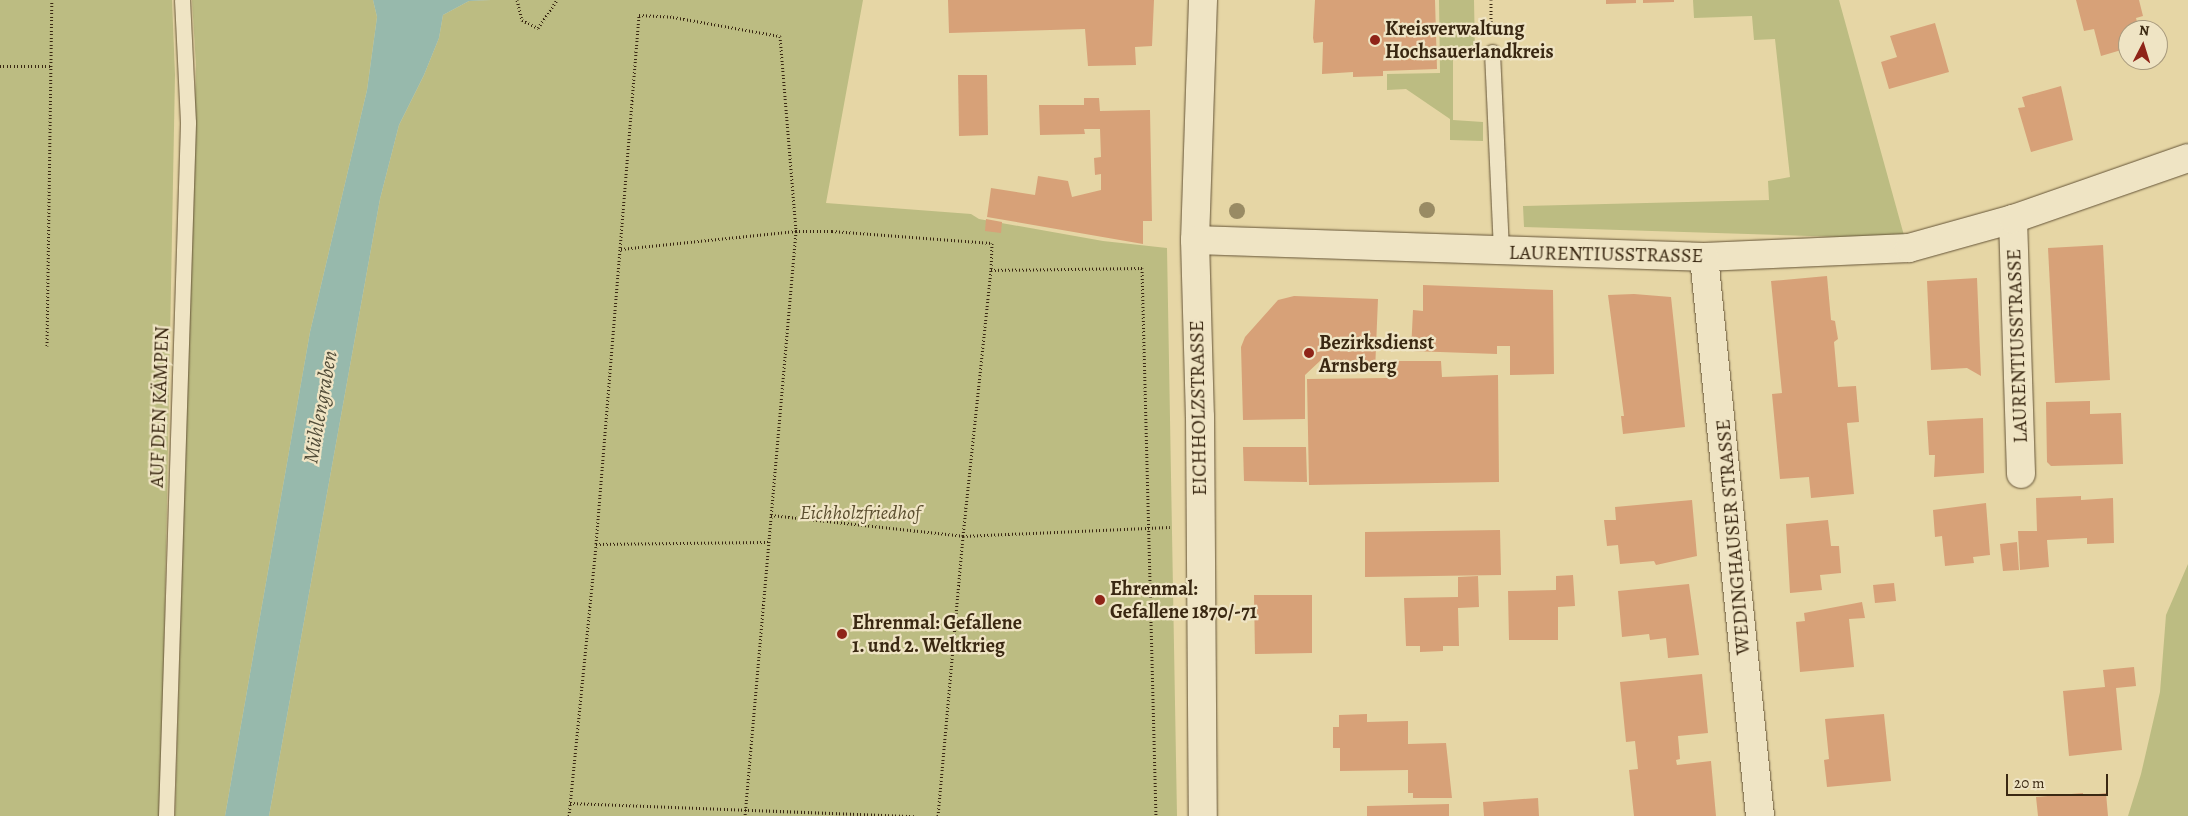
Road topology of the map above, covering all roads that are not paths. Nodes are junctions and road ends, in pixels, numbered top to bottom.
1 (182, 0) edge
2 (1203, 0) edge
3 (1492, 52) dead end
4 (2188, 158) edge
5 (2013, 219) junction
6 (1195, 240) junction
7 (1501, 252) junction
8 (1704, 257) junction
9 (2021, 474) dead end
10 (166, 816) edge
11 (1203, 816) edge
12 (1760, 816) edge

1 - 10 lane, AUF DEN KÄMPEN
2 - 6 street, EICHHOLZSTRASSE
3 - 7 lane
4 - 5 street, LAURENTIUSSTRASSE
5 - 8 street, LAURENTIUSSTRASSE
5 - 9 street, LAURENTIUSSTRASSE
6 - 7 street, LAURENTIUSSTRASSE
6 - 11 street, EICHHOLZSTRASSE
7 - 8 street, LAURENTIUSSTRASSE
8 - 12 street, WEDINGHAUSER STRASSE

